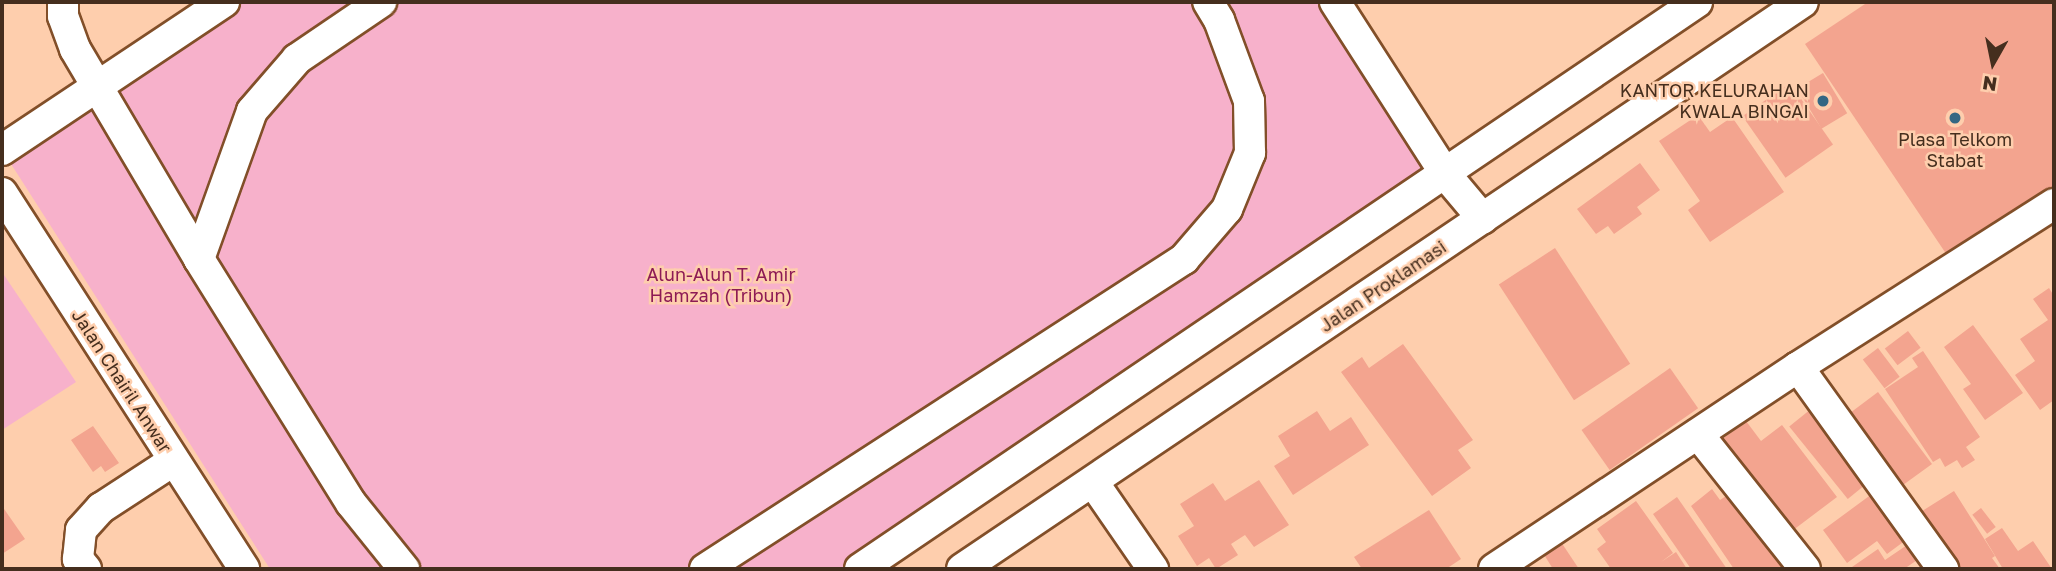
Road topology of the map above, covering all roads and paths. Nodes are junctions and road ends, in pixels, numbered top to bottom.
1 (224, 2) edge
2 (381, 2) edge
3 (1208, 2) edge
4 (1335, 2) edge
5 (1697, 2) edge
6 (1802, 2) edge
7 (59, 6) edge
8 (98, 86) junction
9 (2, 150) edge
10 (1446, 175) junction
11 (2, 193) edge
12 (2054, 204) edge
13 (1483, 219) junction
14 (199, 258) junction
15 (1798, 367) junction
16 (1698, 434) junction
17 (173, 461) junction
18 (1093, 482) junction
19 (86, 569) edge
20 (244, 569) edge
21 (404, 569) edge
22 (705, 569) edge
23 (860, 569) edge
24 (962, 569) edge
25 (1153, 569) edge
26 (1494, 569) edge
27 (1805, 569) edge
28 (1943, 569) edge

1 - 8 street
2 - 14 street
3 - 22 street
4 - 10 street
5 - 10 street
6 - 13 street, Jalan Proklamasi
7 - 8 street
8 - 9 street
8 - 14 street
10 - 13 street
10 - 23 street
11 - 17 street, Jalan Chairil Anwar
12 - 15 street
13 - 18 street, Jalan Proklamasi
14 - 21 street
15 - 16 street
15 - 28 street
16 - 26 street
16 - 27 street
17 - 19 street
17 - 20 street, Jalan Chairil Anwar
18 - 24 street, Jalan Proklamasi
18 - 25 street

